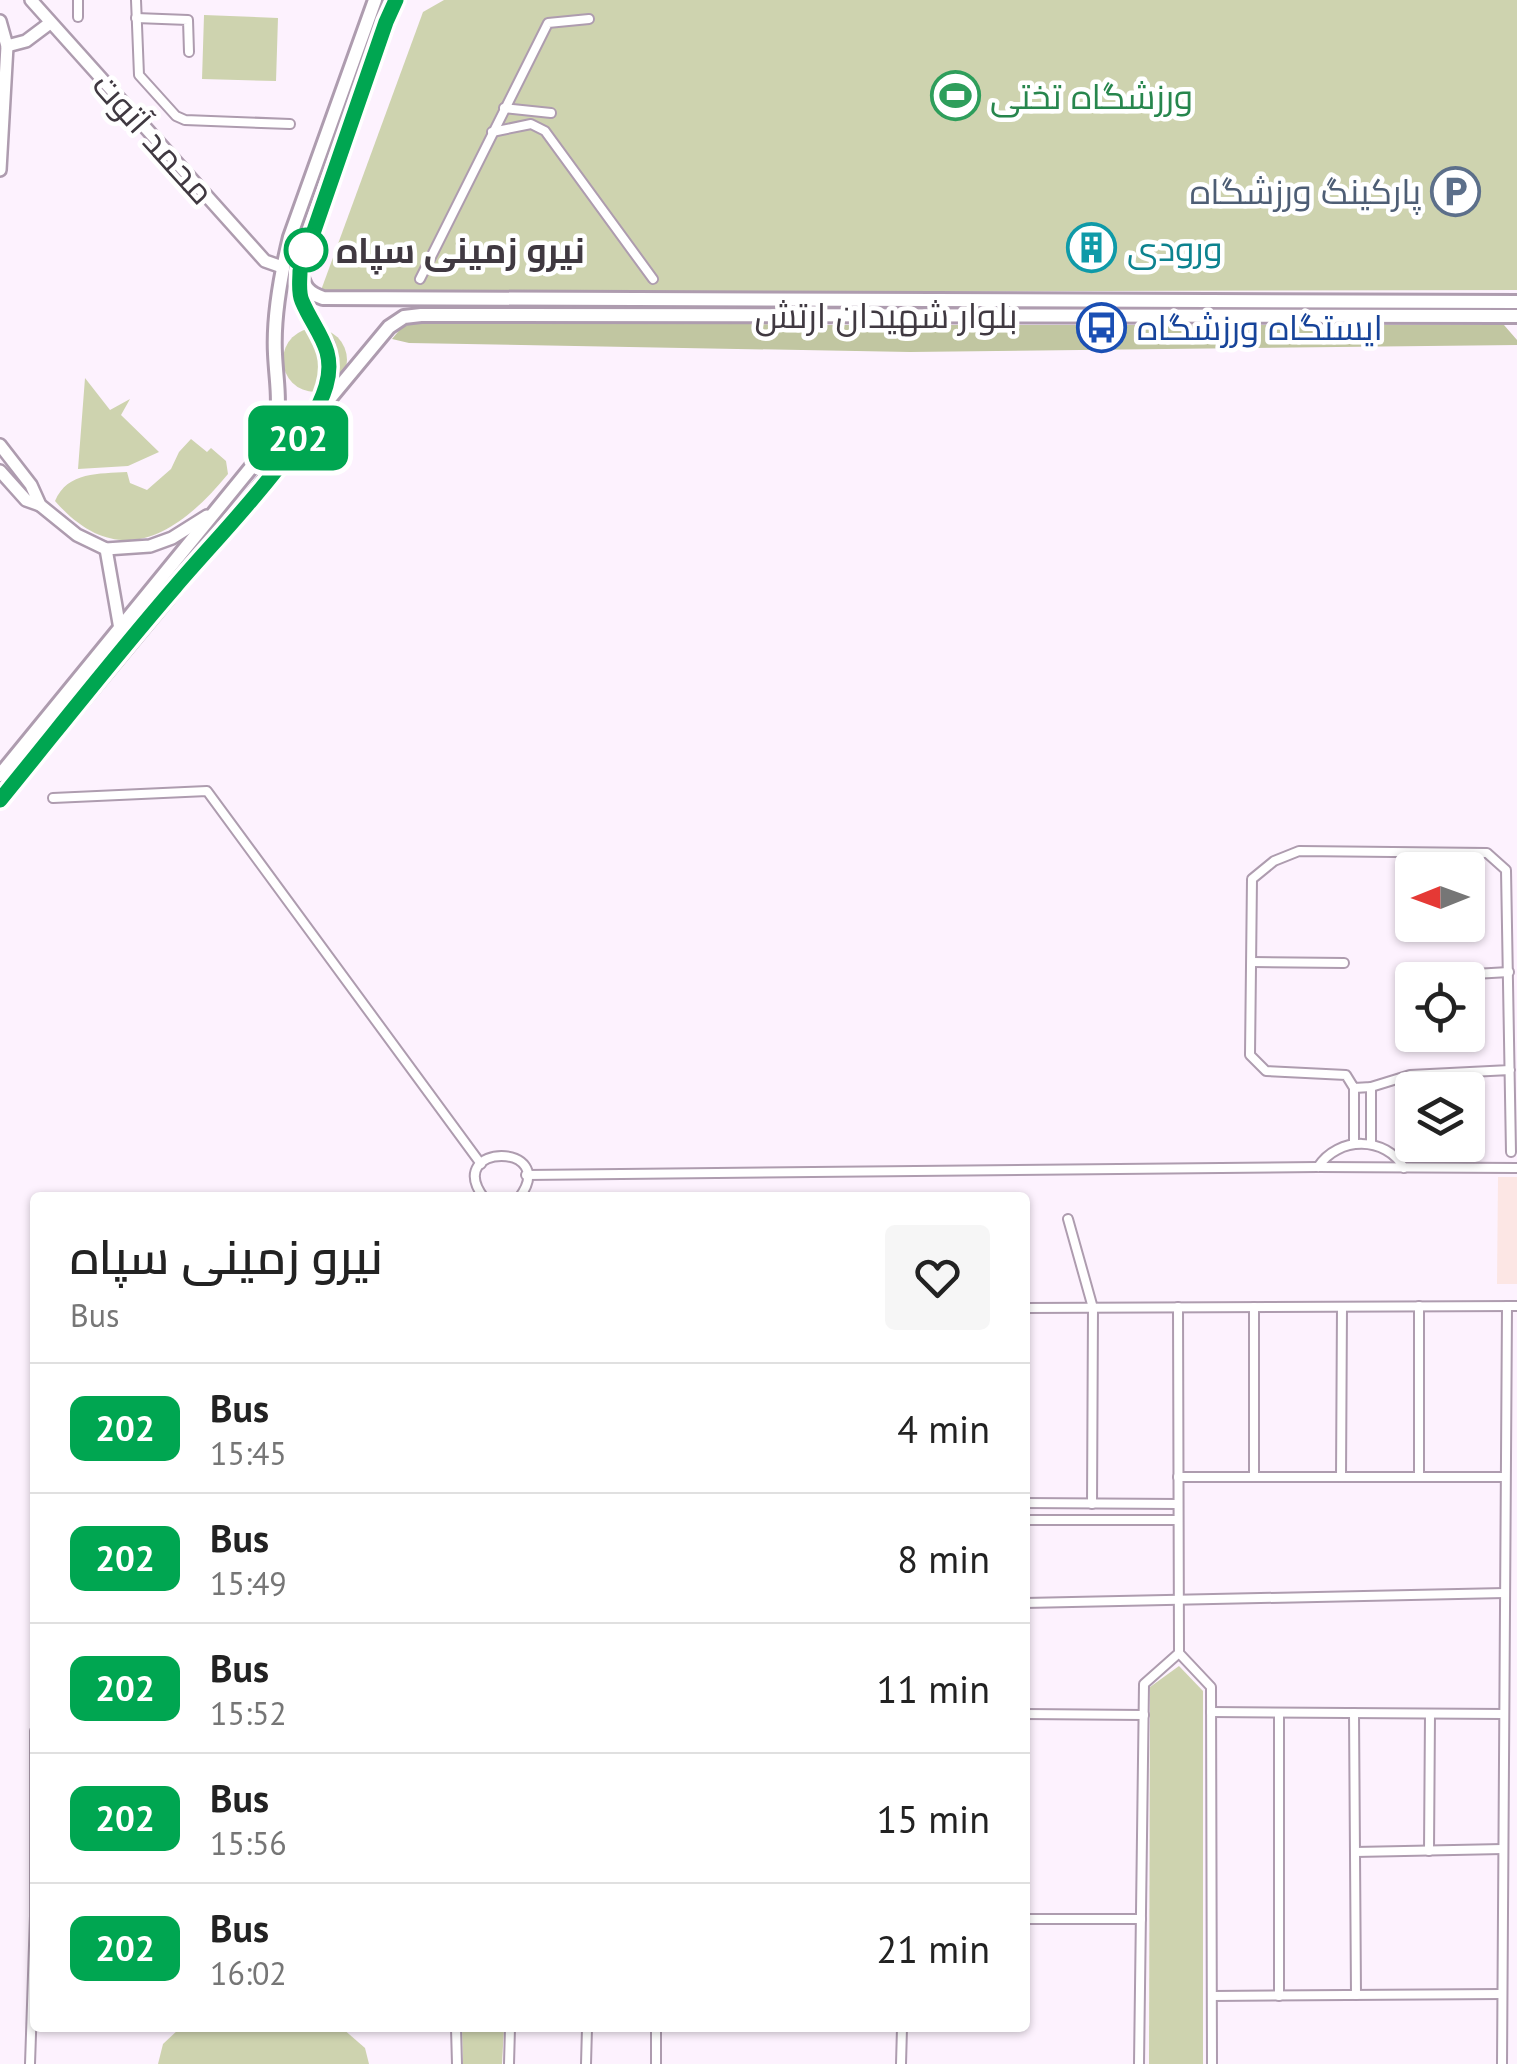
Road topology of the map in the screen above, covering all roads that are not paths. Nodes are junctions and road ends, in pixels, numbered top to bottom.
1 (31, 0) edge
2 (78, 0) edge
3 (136, 0) edge
4 (375, 0) edge
5 (396, 0) edge
6 (78, 17) dead end
7 (136, 18) junction
8 (589, 19) dead end
9 (0, 21) edge
10 (50, 23) junction
11 (7, 46) junction
12 (190, 52) dead end
13 (504, 108) junction
14 (2, 113) edge
15 (551, 113) dead end
16 (290, 124) dead end
17 (492, 132) junction
18 (0, 170) edge
19 (282, 267) junction
20 (300, 271) junction
21 (420, 279) dead end
22 (652, 280) dead end
23 (1516, 314) edge
24 (306, 428) junction
25 (0, 445) edge
26 (0, 471) edge
27 (40, 505) junction
28 (219, 508) junction
29 (106, 550) junction
30 (120, 629) junction
31 (0, 775) edge
32 (52, 798) dead end
33 (0, 800) edge
34 (1252, 962) junction
35 (1344, 963) dead end
36 (1508, 972) junction
37 (1485, 974) edge
38 (1510, 1070) junction
39 (1372, 1087) junction
40 (1354, 1088) junction
41 (1354, 1144) junction
42 (1370, 1144) junction
43 (1511, 1152) dead end
44 (480, 1164) junction
45 (1318, 1167) junction
46 (1404, 1168) junction
47 (1517, 1168) edge
48 (526, 1175) junction
49 (481, 1192) edge
50 (522, 1192) edge
51 (1068, 1219) dead end
52 (1418, 1306) junction
53 (1512, 1306) edge
54 (1178, 1307) junction
55 (1254, 1307) junction
56 (1342, 1307) junction
57 (1030, 1308) edge
58 (1092, 1308) junction
59 (1178, 1477) junction
60 (1254, 1477) junction
61 (1342, 1477) junction
62 (1419, 1477) junction
63 (1506, 1477) junction
64 (1030, 1503) edge
65 (1092, 1504) junction
66 (1178, 1504) junction
67 (1030, 1520) edge
68 (1178, 1520) junction
69 (1505, 1593) junction
70 (1178, 1600) junction
71 (1030, 1604) edge
72 (1179, 1653) junction
73 (1211, 1712) junction
74 (1279, 1713) junction
75 (1354, 1713) junction
76 (1030, 1714) edge
77 (1430, 1714) junction
78 (1504, 1714) junction
79 (1144, 1715) junction
80 (1503, 1850) junction
81 (1429, 1851) junction
82 (1355, 1852) junction
83 (1030, 1919) edge
84 (1141, 1919) junction
85 (1502, 1994) junction
86 (1356, 1995) junction
87 (1212, 1996) junction
88 (1278, 1996) junction
89 (31, 2032) edge
90 (456, 2032) edge
91 (510, 2032) edge
92 (586, 2032) edge
93 (656, 2032) edge
94 (902, 2032) edge
95 (30, 2064) edge
96 (457, 2064) edge
97 (509, 2064) edge
98 (586, 2064) edge
99 (656, 2064) edge
100 (901, 2064) edge
101 (1139, 2064) edge
102 (1212, 2064) edge
103 (1502, 2064) edge

1 - 10 street, محمد آتوت
2 - 6 street
3 - 7 street
4 - 19 main road
5 - 20 main road
7 - 12 street
7 - 16 street
8 - 13 street
9 - 11 street
10 - 11 street
10 - 19 street, محمد آتوت
11 - 14 street
13 - 15 street
13 - 17 street
14 - 18 street
17 - 21 street
17 - 22 street
19 - 28 main road
20 - 23 main road, بلوار شهیدان ارتش
20 - 24 main road
23 - 24 main road, بلوار شهیدان ارتش
24 - 33 main road
25 - 27 street
26 - 27 street
27 - 29 street
28 - 29 street
28 - 30 main road
29 - 30 street
30 - 31 main road
32 - 44 street
34 - 35 street
34 - 36 street
34 - 40 street
36 - 37 street
36 - 38 street
38 - 39 street
38 - 43 street
39 - 40 street
39 - 42 street
40 - 41 street
41 - 42 street
41 - 45 street
42 - 46 street
44 - 48 street
44 - 49 street
45 - 46 street
45 - 48 street
46 - 47 street
48 - 50 street
51 - 58 street
52 - 53 street
52 - 56 street
52 - 62 street
53 - 63 street
54 - 55 street
54 - 58 street
54 - 59 street
55 - 56 street
55 - 60 street
56 - 61 street
57 - 58 street
58 - 65 street
59 - 60 street
59 - 66 street
60 - 61 street
61 - 62 street
62 - 63 street
63 - 69 street
64 - 65 street
65 - 66 street
66 - 68 street
67 - 68 street
68 - 70 street
69 - 70 street
69 - 78 street
70 - 71 street
70 - 72 street
72 - 73 street
72 - 79 street
73 - 74 street
73 - 87 street
74 - 75 street
74 - 88 street
75 - 77 street
75 - 82 street
76 - 79 street
77 - 78 street
77 - 81 street
78 - 80 street
79 - 84 street
80 - 81 street
80 - 85 street
81 - 82 street
82 - 86 street
83 - 84 street
84 - 101 street
85 - 86 street
85 - 103 street
86 - 88 street
87 - 88 street
87 - 102 street
89 - 95 street
90 - 96 street
91 - 97 street
92 - 98 street
93 - 99 street
94 - 100 street

